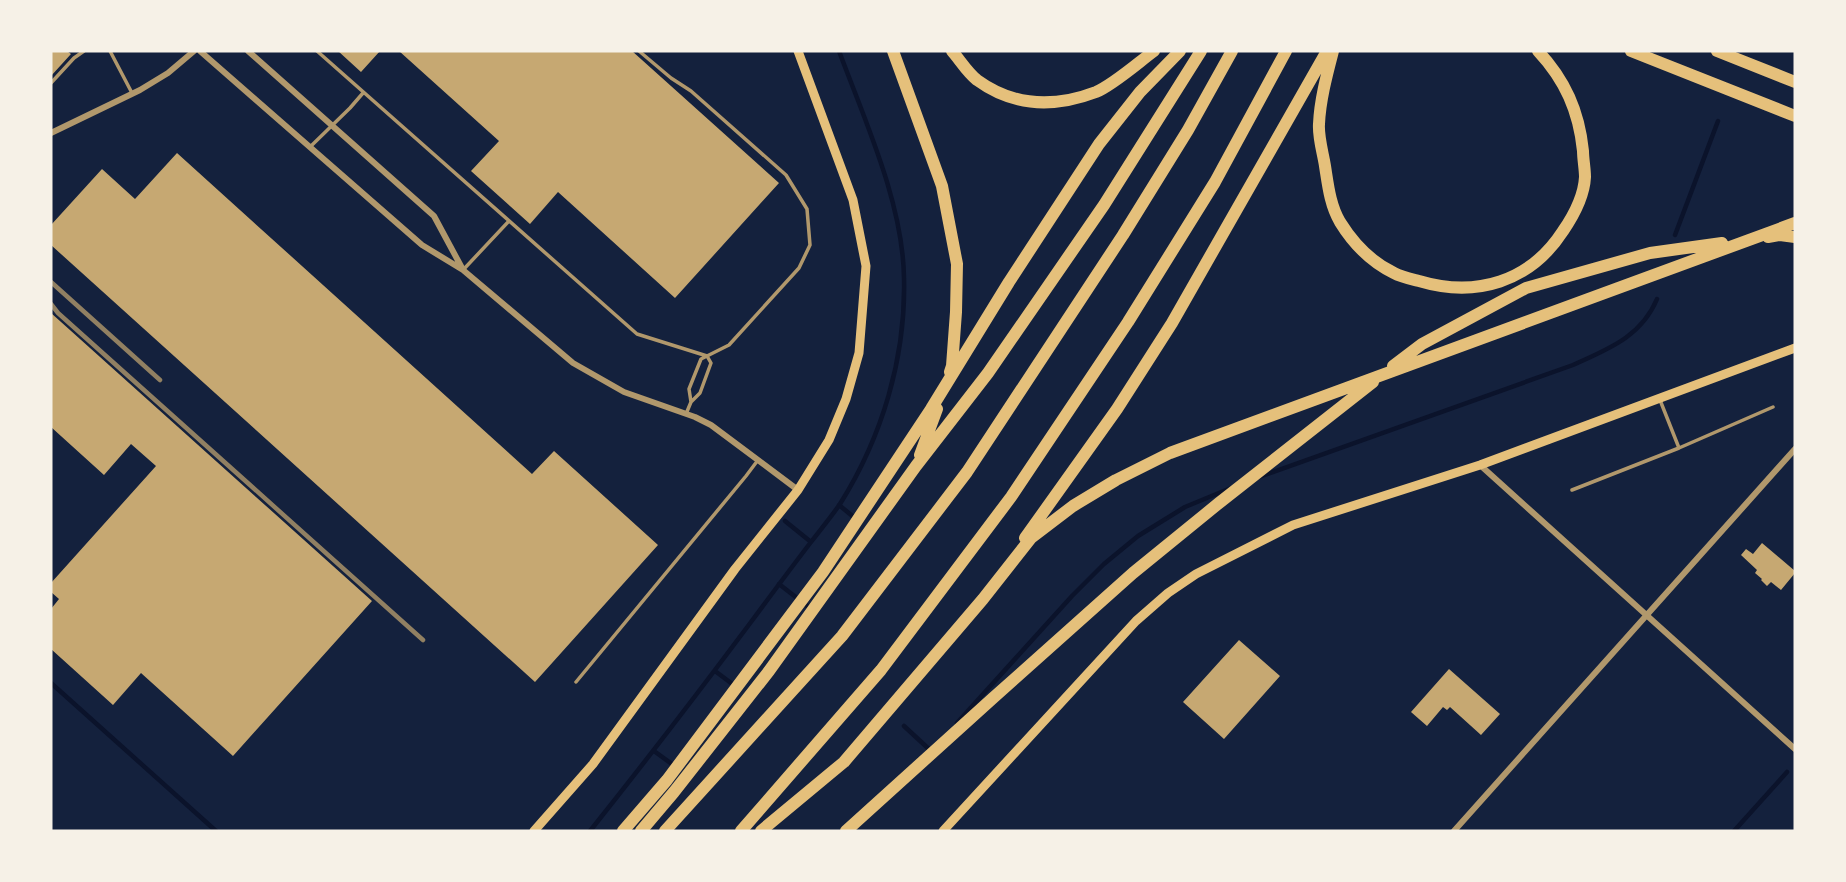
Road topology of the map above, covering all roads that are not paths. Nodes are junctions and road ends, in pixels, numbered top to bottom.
1 (84, 51) edge
2 (110, 51) edge
3 (194, 51) edge
4 (200, 51) edge
5 (248, 51) edge
6 (317, 51) edge
7 (639, 51) edge
8 (798, 51) edge
9 (893, 51) edge
10 (952, 51) edge
11 (1154, 51) edge
12 (1180, 51) edge
13 (1201, 51) edge
14 (1232, 51) edge
15 (1286, 51) edge
16 (1327, 51) edge
17 (1333, 51) edge
18 (1538, 51) edge
19 (1631, 51) edge
20 (1717, 51) edge
21 (1795, 82) edge
22 (51, 83) edge
23 (364, 92) junction
24 (132, 93) junction
25 (1795, 116) edge
26 (333, 125) junction
27 (51, 133) edge
28 (311, 146) junction
29 (509, 221) junction
30 (1795, 223) edge
31 (1795, 237) edge
32 (463, 270) junction
33 (1795, 348) edge
34 (707, 356) junction
35 (1660, 398) junction
36 (691, 402) junction
37 (1773, 407) dead end
38 (686, 414) junction
39 (1679, 448) junction
40 (1795, 449) edge
41 (758, 460) junction
42 (1480, 465) junction
43 (916, 466) junction
44 (798, 490) junction
45 (1572, 490) dead end
46 (983, 599) junction
47 (1648, 615) junction
48 (576, 682) dead end
49 (1795, 749) edge
50 (534, 831) edge
51 (623, 831) edge
52 (641, 831) edge
53 (665, 831) edge
54 (741, 831) edge
55 (761, 831) edge
56 (846, 831) edge
57 (943, 831) edge
58 (1454, 831) edge

1 - 22 lane
2 - 24 lane
3 - 24 street
4 - 28 street
5 - 26 street
6 - 23 lane
7 - 34 lane
8 - 44 main road
9 - 43 highway
10 - 11 highway
12 - 51 highway
13 - 43 highway
14 - 53 highway
15 - 54 highway
16 - 46 highway
17 - 18 highway
19 - 25 highway
20 - 21 highway
23 - 26 lane
23 - 29 lane
24 - 27 street
26 - 28 lane
26 - 32 street
28 - 32 street
29 - 32 lane
29 - 34 lane
30 - 46 highway
31 - 56 highway
32 - 38 street
33 - 35 main road
34 - 36 lane
34 - 36 lane
35 - 39 lane
35 - 42 main road
36 - 38 lane
37 - 39 lane
38 - 41 street
39 - 45 lane
40 - 47 street
41 - 44 street
41 - 48 lane
42 - 47 street
42 - 57 main road
43 - 52 highway
44 - 50 main road
46 - 55 highway
47 - 49 street
47 - 58 street

